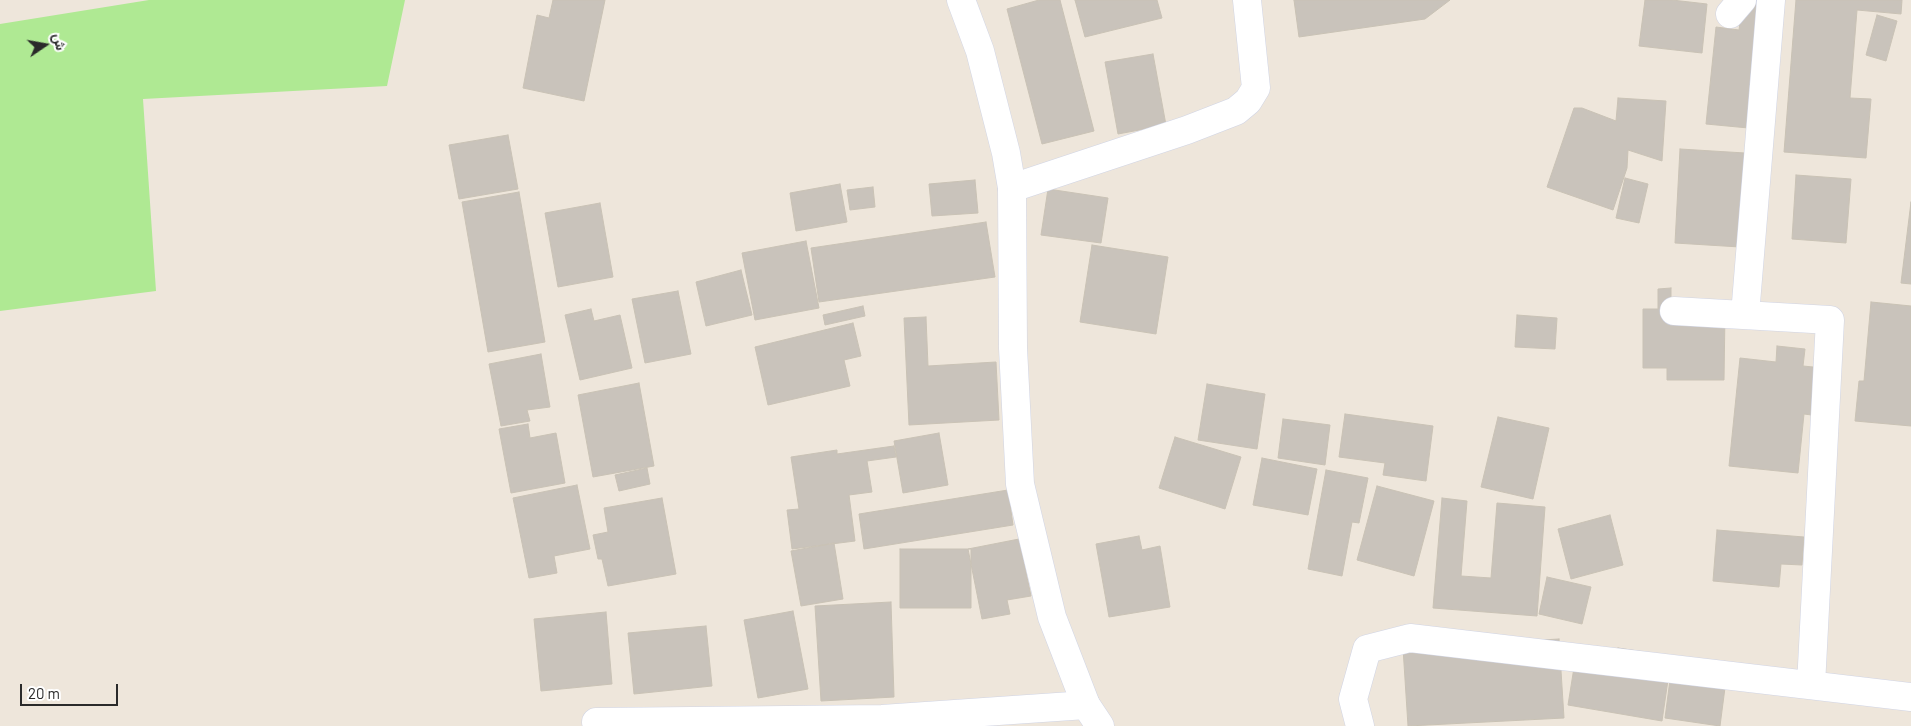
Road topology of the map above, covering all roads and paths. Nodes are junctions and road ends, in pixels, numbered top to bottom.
1 (962, 0) edge
2 (1247, 0) edge
3 (1771, 0) edge
4 (1012, 188) junction
5 (1674, 311) dead end
6 (1744, 315) junction
7 (1811, 685) junction
8 (1911, 697) edge
9 (1093, 715) edge
10 (596, 722) dead end
11 (1360, 726) edge

1 - 4 street
2 - 4 street
3 - 6 street
4 - 9 street
5 - 6 street
6 - 7 street
7 - 8 street
7 - 11 street
9 - 10 street

